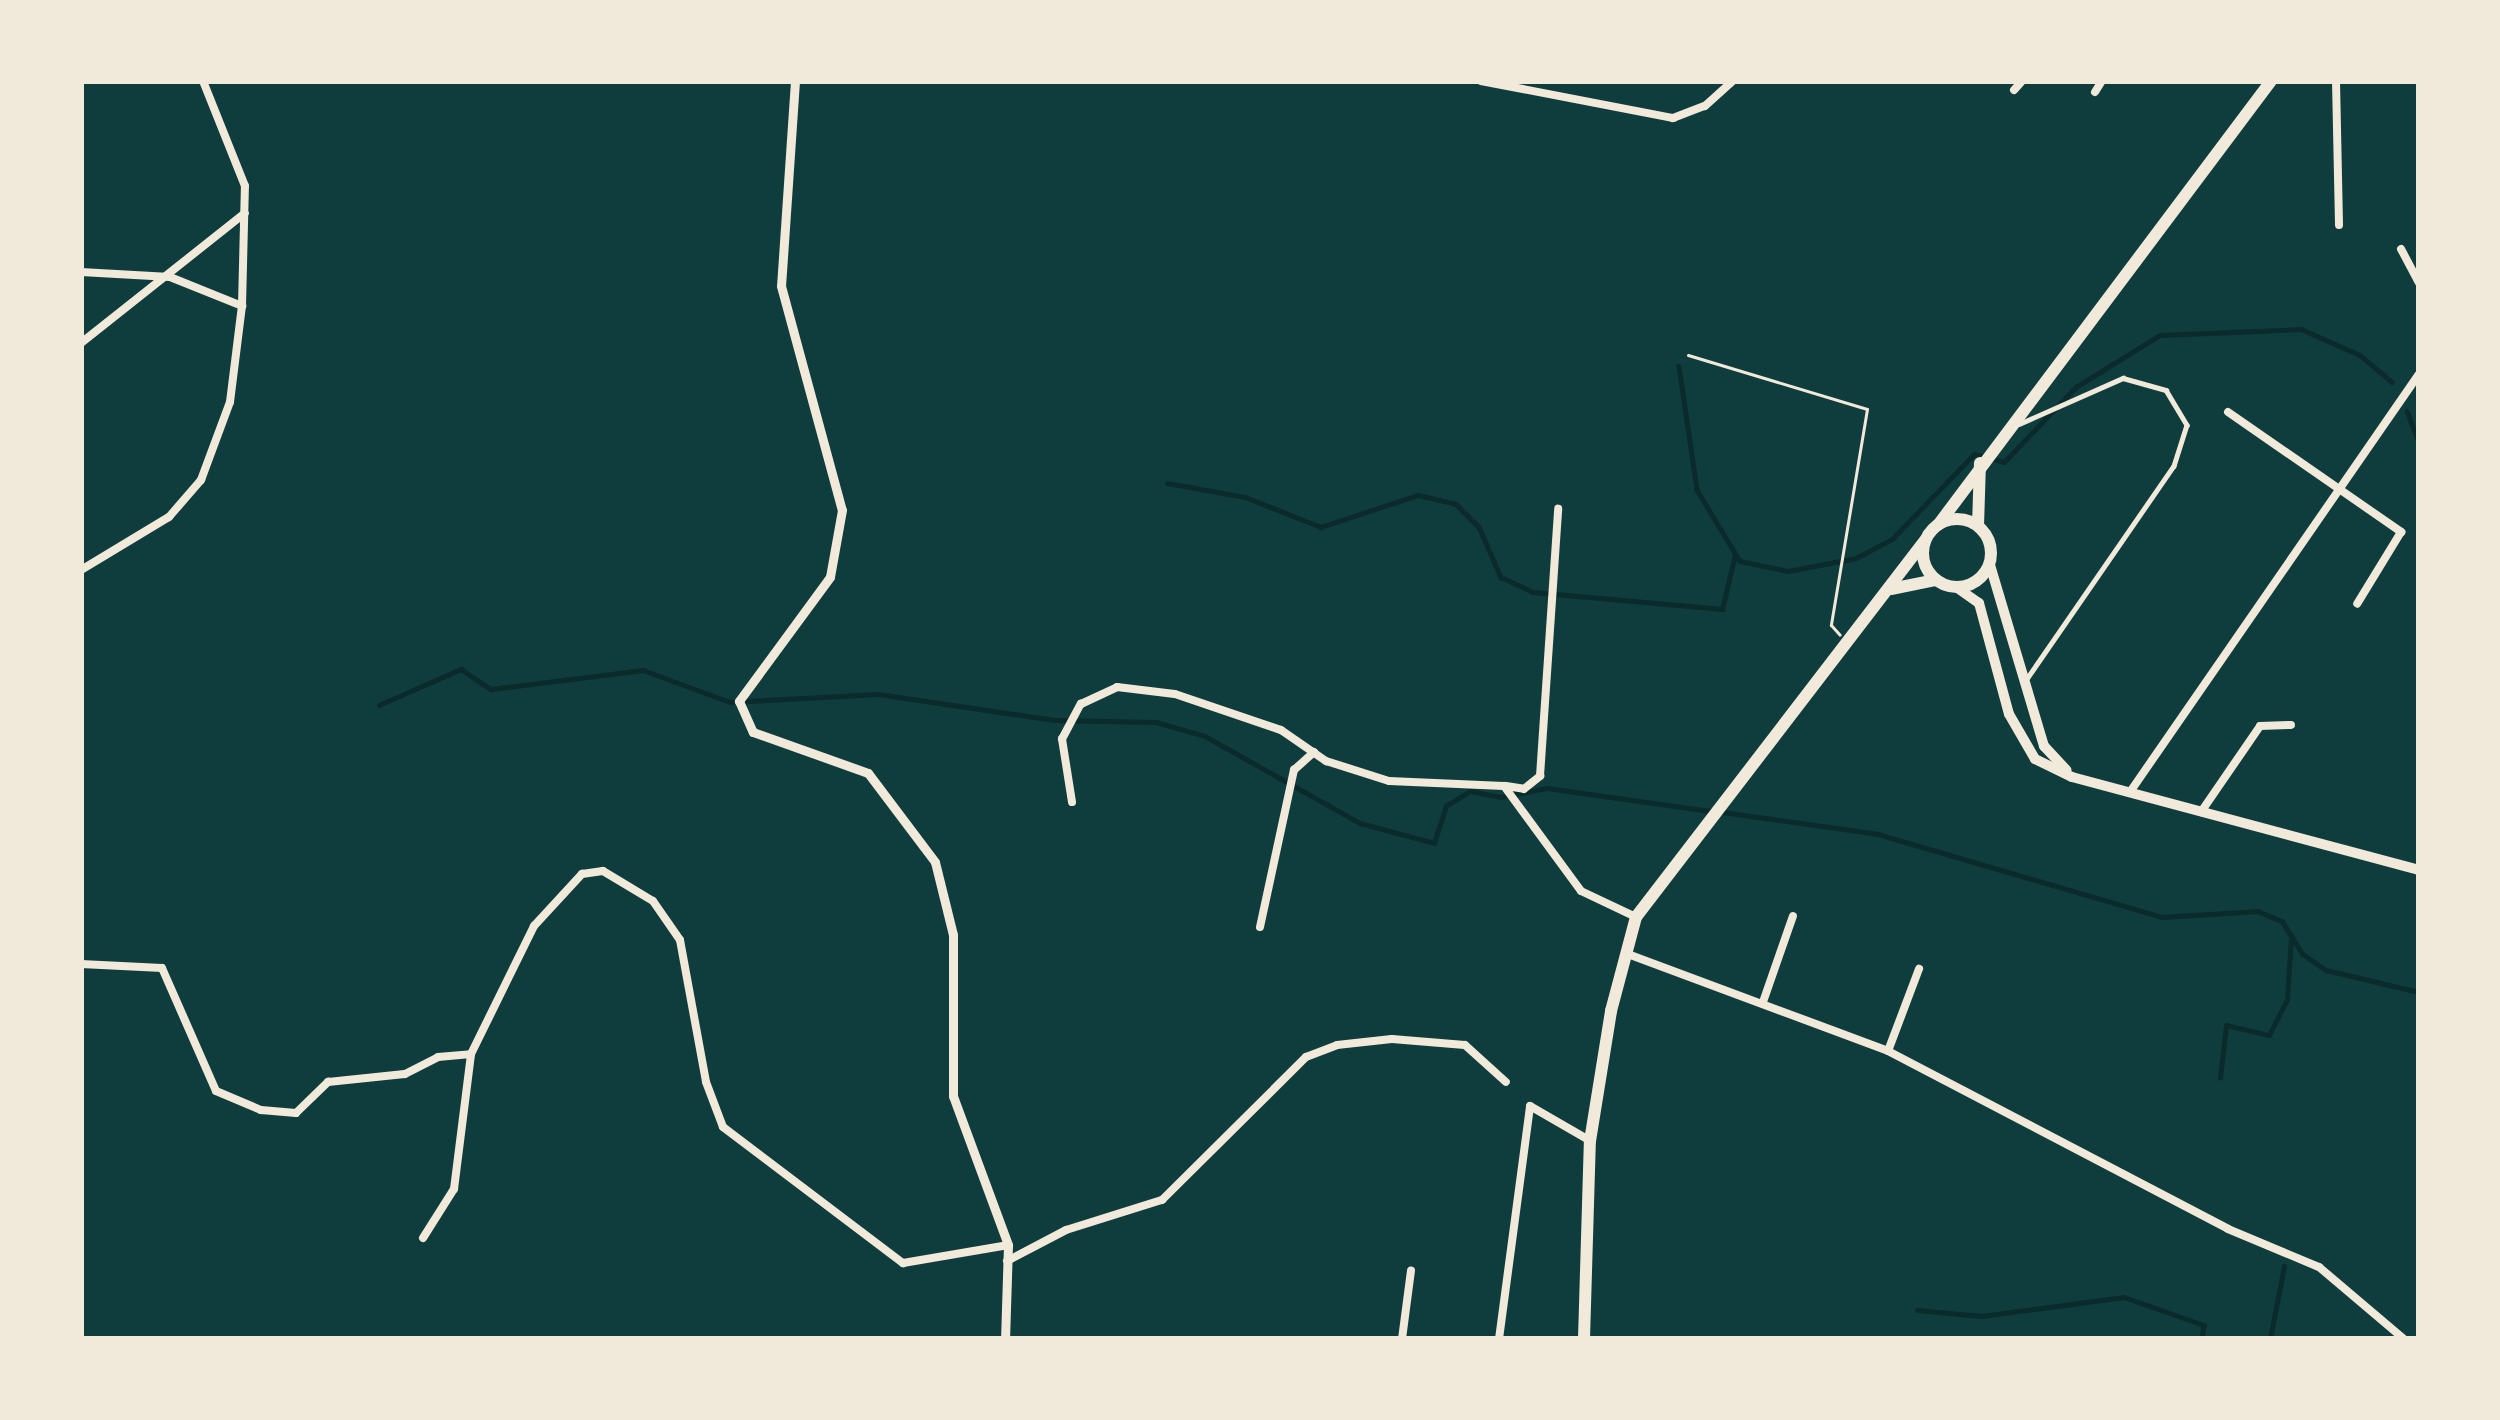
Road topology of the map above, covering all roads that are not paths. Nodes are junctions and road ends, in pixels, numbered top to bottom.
1 (203, 81) edge
2 (795, 81) edge
3 (1481, 81) edge
4 (1733, 81) edge
5 (2022, 81) edge
6 (2102, 81) edge
7 (2271, 81) edge
8 (2336, 81) edge
9 (2014, 90) dead end
10 (2095, 92) dead end
11 (246, 212) junction
12 (2338, 225) dead end
13 (2402, 249) dead end
14 (81, 272) edge
15 (170, 277) junction
16 (2419, 283) edge
17 (242, 306) junction
18 (81, 343) edge
19 (2419, 374) edge
20 (2228, 412) dead end
21 (2003, 432) junction
22 (1980, 462) junction
23 (2338, 490) junction
24 (1558, 509) dead end
25 (1938, 525) junction
26 (1978, 526) junction
27 (1925, 542) junction
28 (1990, 565) junction
29 (81, 570) edge
30 (1936, 580) junction
31 (1957, 587) junction
32 (1890, 589) junction
33 (2357, 604) dead end
34 (2024, 683) junction
35 (2291, 725) dead end
36 (1314, 752) junction
37 (2072, 777) junction
38 (1504, 786) junction
39 (2130, 793) junction
40 (1072, 802) dead end
41 (2200, 813) junction
42 (2419, 870) edge
43 (1792, 916) dead end
44 (1636, 917) junction
45 (1261, 927) dead end
46 (1624, 953) junction
47 (81, 964) edge
48 (1919, 969) dead end
49 (1763, 1002) junction
50 (1888, 1051) junction
51 (471, 1054) junction
52 (1506, 1082) dead end
53 (1588, 1139) junction
54 (423, 1238) dead end
55 (1008, 1245) junction
56 (1007, 1262) junction
57 (1411, 1270) dead end
58 (1004, 1339) edge
59 (1402, 1339) edge
60 (1498, 1339) edge
61 (1584, 1339) edge
62 (2404, 1339) edge

1 - 11 street
2 - 55 street
3 - 4 street
5 - 9 street
6 - 10 street
7 - 21 main road
8 - 12 street
11 - 15 street
11 - 17 street
13 - 16 street
14 - 15 street
15 - 17 street
15 - 18 street
17 - 29 street
19 - 23 street
20 - 23 street
21 - 22 main road
21 - 34 lane
22 - 25 main road
22 - 26 main road
23 - 33 street
23 - 39 street
24 - 38 street
25 - 26 main road
25 - 27 main road
26 - 28 main road
27 - 30 main road
27 - 32 main road
28 - 31 main road
28 - 34 main road
30 - 31 main road
30 - 32 main road
31 - 37 main road
32 - 44 main road
34 - 37 main road
35 - 41 street
36 - 38 street
36 - 40 street
36 - 45 street
37 - 39 main road
38 - 44 street
39 - 41 main road
41 - 42 main road
43 - 49 street
44 - 46 main road
46 - 49 street
46 - 53 main road
47 - 51 street
48 - 50 street
49 - 50 street
50 - 62 street
51 - 54 street
51 - 55 street
52 - 56 street
53 - 60 street
53 - 61 main road
55 - 56 street
56 - 58 street
57 - 59 street

